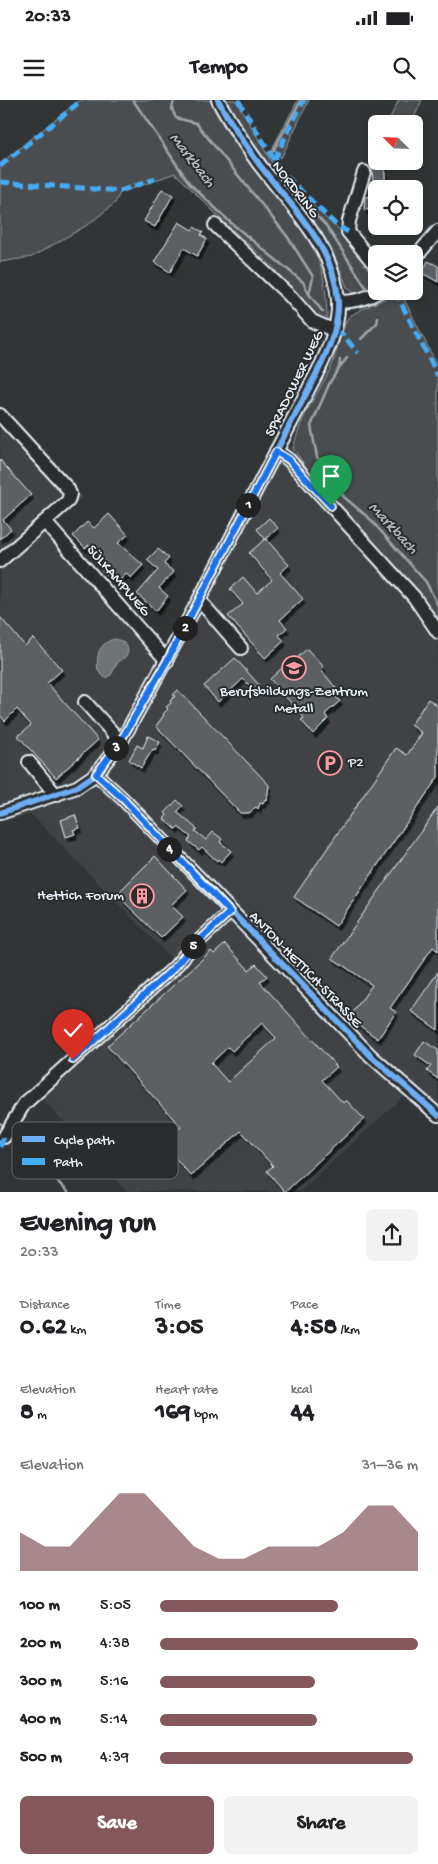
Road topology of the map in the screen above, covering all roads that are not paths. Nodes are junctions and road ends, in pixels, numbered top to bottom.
1 (218, 100) edge
2 (364, 172) dead end
3 (215, 225) dead end
4 (438, 231) edge
5 (423, 248) edge
6 (368, 256) edge
7 (368, 297) edge
8 (338, 302) junction
9 (335, 331) junction
10 (0, 415) edge
11 (276, 452) junction
12 (45, 522) junction
13 (0, 560) edge
14 (199, 600) junction
15 (438, 632) edge
16 (241, 648) dead end
17 (167, 661) junction
18 (84, 702) dead end
19 (120, 742) junction
20 (29, 762) dead end
21 (96, 774) junction
22 (56, 795) junction
23 (0, 813) edge
24 (230, 912) junction
25 (438, 1115) edge
26 (13, 1122) edge
27 (12, 1124) edge
28 (4, 1137) dead end

1 - 8 street, NORDRING
2 - 6 street
3 - 9 street
4 - 5 street
7 - 8 street
8 - 9 street, SPRADOWER WEG
9 - 11 street, SPRADOWER WEG
10 - 12 street
11 - 14 street, SPRADOWER WEG
11 - 15 street
12 - 13 street
12 - 17 street, SÜLKAMPWEG
14 - 16 street
14 - 17 street, SPRADOWER WEG
17 - 19 street, SPRADOWER WEG
18 - 19 street
19 - 21 street, SPRADOWER WEG
20 - 22 street
21 - 22 street, SPRADOWER WEG
21 - 24 street, ANTON-HETTICH-STRASSE
22 - 23 street, SPRADOWER WEG
24 - 25 street, ANTON-HETTICH-STRASSE
24 - 26 street
27 - 28 street

